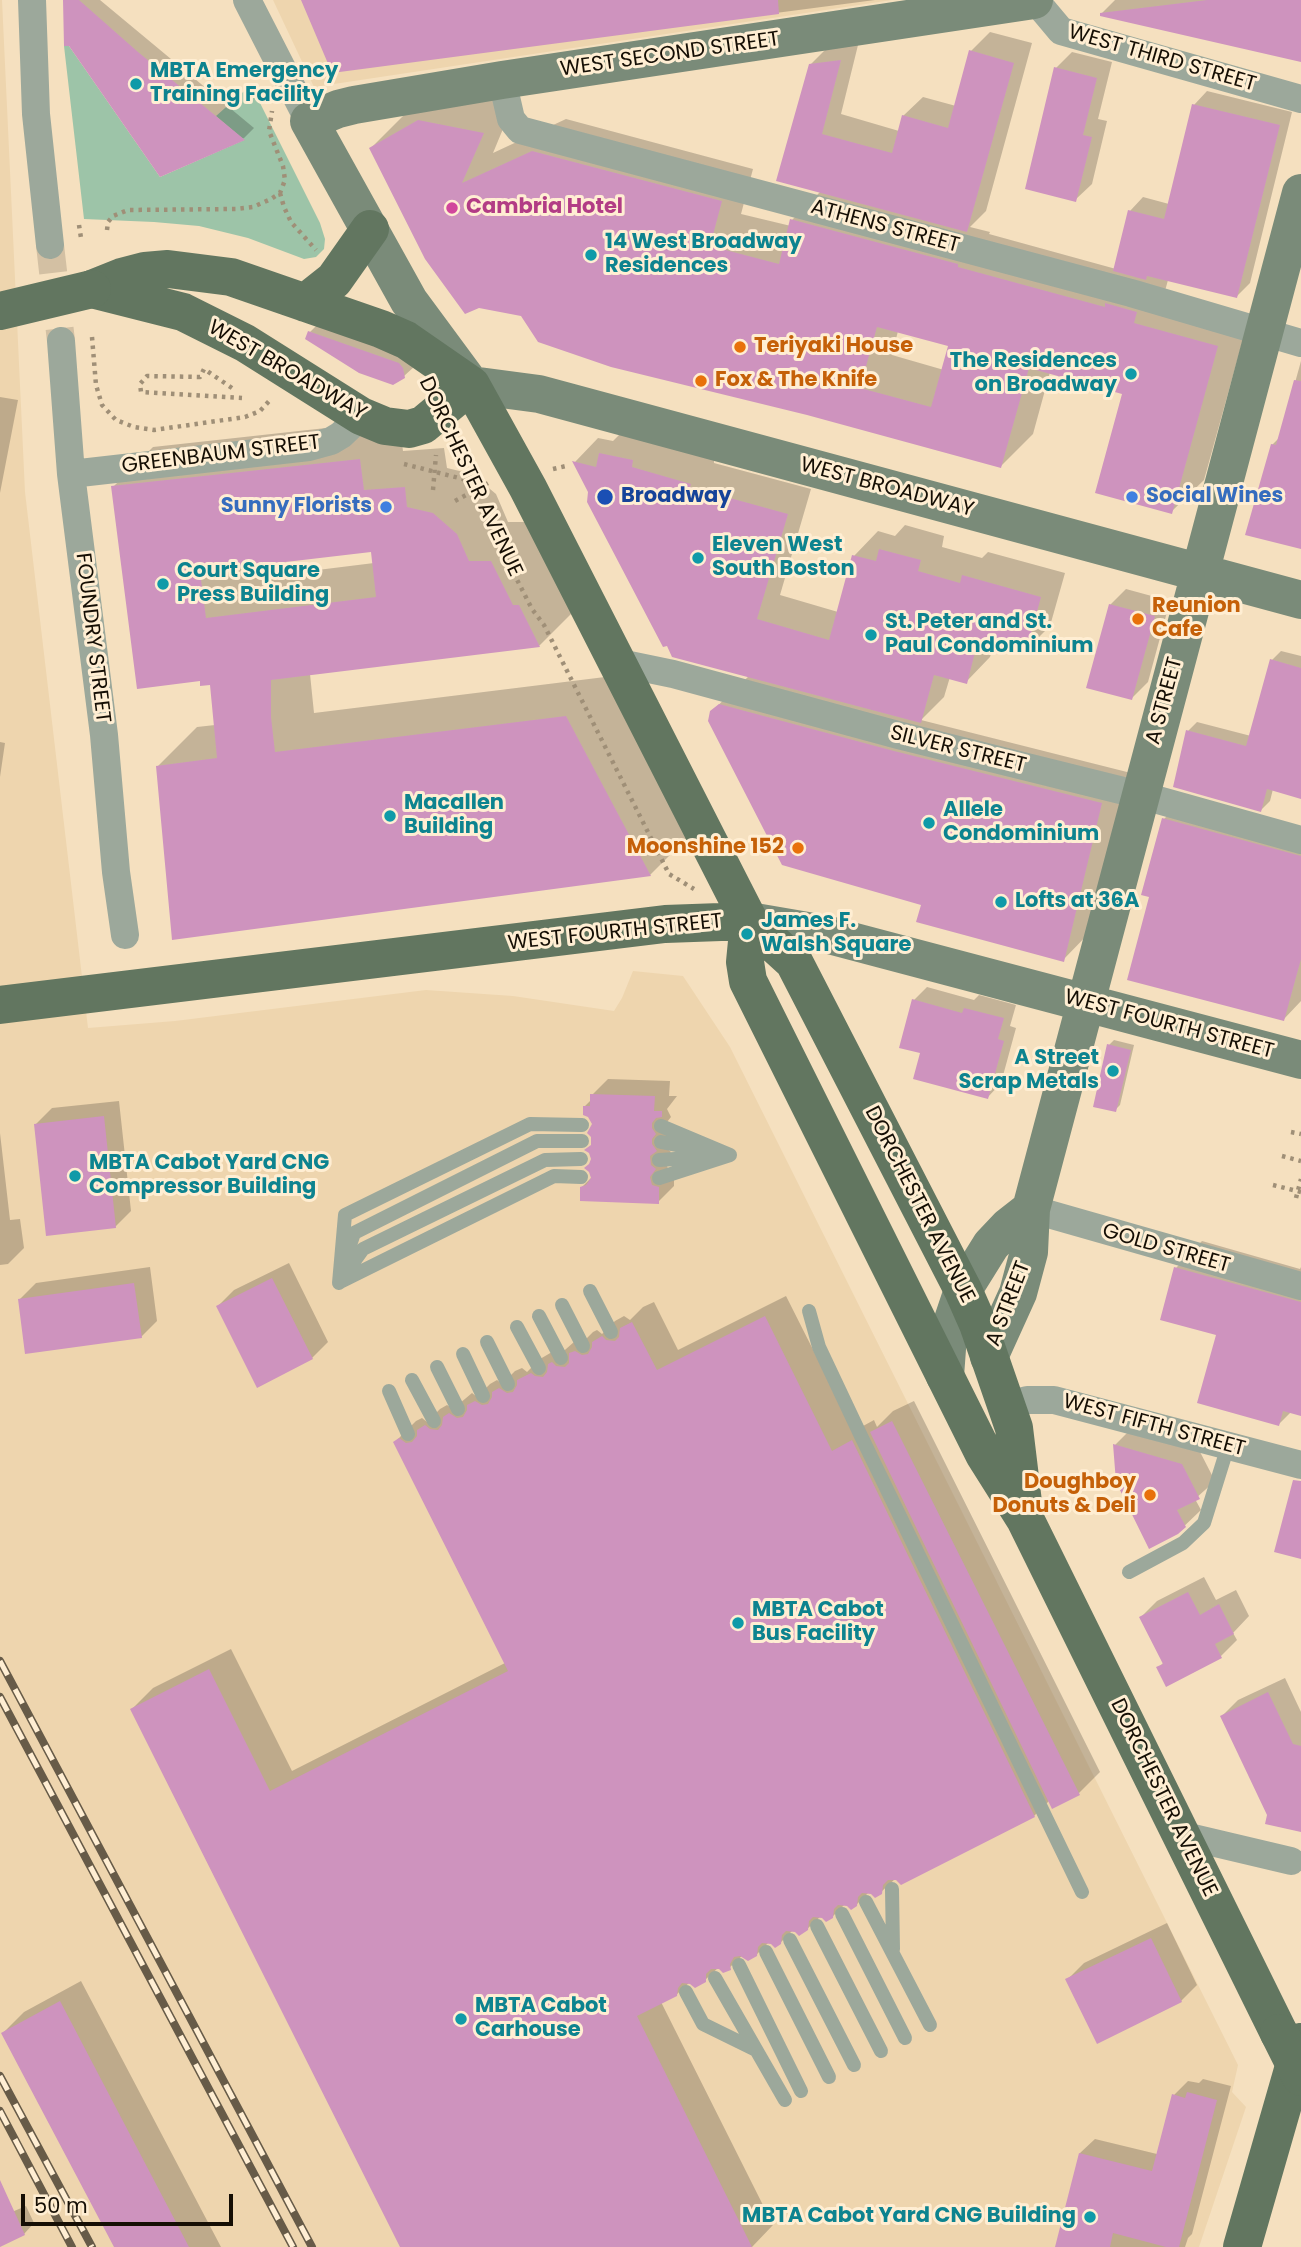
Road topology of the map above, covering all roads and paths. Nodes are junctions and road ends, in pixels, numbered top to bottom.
1 (32, 0) edge
2 (247, 0) edge
3 (1035, 0) edge
4 (502, 80) junction
5 (1301, 99) edge
6 (272, 111) dead end
7 (309, 121) junction
8 (280, 193) junction
9 (1301, 193) edge
10 (77, 212) dead end
11 (370, 229) junction
12 (107, 230) dead end
13 (80, 239) dead end
14 (50, 245) tunnel mouth
15 (324, 257) dead end
16 (92, 289) junction
17 (305, 303) junction
18 (0, 310) edge
19 (1264, 333) junction
20 (92, 337) dead end
21 (61, 341) tunnel mouth
22 (1301, 343) edge
23 (471, 385) junction
24 (232, 388) dead end
25 (268, 392) dead end
26 (242, 398) dead end
27 (440, 411) junction
28 (361, 415) junction
29 (436, 455) dead end
30 (71, 474) junction
31 (487, 483) dead end
32 (475, 489) junction
33 (433, 490) dead end
34 (455, 501) dead end
35 (1199, 572) junction
36 (1301, 600) edge
37 (615, 662) junction
38 (1140, 795) junction
39 (1301, 840) edge
40 (703, 894) dead end
41 (749, 921) junction
42 (125, 935) dead end
43 (1085, 1002) junction
44 (0, 1005) edge
45 (1301, 1059) edge
46 (583, 1125) dead end
47 (661, 1126) dead end
48 (1291, 1132) dead end
49 (1301, 1134) edge
50 (582, 1141) dead end
51 (661, 1142) dead end
52 (730, 1156) junction
53 (1282, 1156) dead end
54 (581, 1159) dead end
55 (659, 1160) dead end
56 (1301, 1161) edge
57 (580, 1177) dead end
58 (659, 1178) dead end
59 (1301, 1179) edge
60 (1273, 1185) dead end
61 (1298, 1194) edge
62 (1031, 1209) junction
63 (339, 1283) junction
64 (1301, 1286) edge
65 (963, 1290) junction
66 (590, 1291) dead end
67 (562, 1305) dead end
68 (809, 1311) dead end
69 (539, 1316) dead end
70 (517, 1328) dead end
71 (611, 1332) dead end
72 (487, 1342) dead end
73 (583, 1346) dead end
74 (463, 1354) dead end
75 (561, 1357) dead end
76 (989, 1357) junction
77 (437, 1367) dead end
78 (538, 1368) dead end
79 (945, 1376) junction
80 (412, 1380) dead end
81 (508, 1384) dead end
82 (389, 1391) dead end
83 (483, 1396) dead end
84 (1006, 1405) junction
85 (458, 1409) dead end
86 (434, 1421) dead end
87 (408, 1434) dead end
88 (1228, 1446) junction
89 (1301, 1465) edge
90 (1025, 1519) junction
91 (1129, 1572) dead end
92 (1181, 1835) junction
93 (1291, 1861) dead end
94 (892, 1889) dead end
95 (1082, 1892) dead end
96 (866, 1902) dead end
97 (842, 1914) dead end
98 (817, 1926) dead end
99 (790, 1940) dead end
100 (766, 1952) dead end
101 (893, 1954) junction
102 (739, 1965) dead end
103 (715, 1978) dead end
104 (686, 1992) dead end
105 (930, 2025) dead end
106 (905, 2038) dead end
107 (1290, 2038) edge
108 (757, 2050) junction
109 (881, 2051) dead end
110 (854, 2064) dead end
111 (829, 2077) dead end
112 (1301, 2077) edge
113 (802, 2091) dead end
114 (785, 2100) dead end
115 (1242, 2247) edge

1 - 14 street
2 - 7 street, DORCHESTER AVENUE
3 - 4 main road, WEST SECOND STREET
3 - 5 street, WEST THIRD STREET
4 - 7 main road, WEST SECOND STREET
4 - 19 street, ATHENS STREET
6 - 8 path
7 - 11 main road, DORCHESTER AVENUE
8 - 12 path
8 - 15 path
9 - 19 main road, A STREET
10 - 13 path
11 - 17 main road
11 - 23 main road, DORCHESTER AVENUE
16 - 17 main road, WEST BROADWAY
16 - 18 main road, WEST BROADWAY, bridge
16 - 28 main road, WEST BROADWAY
17 - 23 main road, WEST BROADWAY
19 - 22 street, ATHENS STREET
19 - 35 main road, A STREET
20 - 25 path
21 - 30 street, FOUNDRY STREET
23 - 27 main road, WEST BROADWAY
23 - 35 main road, WEST BROADWAY
23 - 37 main road, DORCHESTER AVENUE
24 - 26 path
27 - 28 main road, WEST BROADWAY
27 - 32 path, DORCHESTER AVENUE
28 - 30 street, GREENBAUM STREET
29 - 33 path
30 - 42 street, FOUNDRY STREET
31 - 32 path
32 - 34 path
32 - 40 path, DORCHESTER AVENUE
35 - 36 main road, WEST BROADWAY
35 - 38 main road, A STREET
37 - 38 street, SILVER STREET
37 - 41 main road, DORCHESTER AVENUE
38 - 39 street, SILVER STREET
38 - 43 main road, A STREET
41 - 43 main road, WEST FOURTH STREET
41 - 44 main road, WEST FOURTH STREET
41 - 65 main road, DORCHESTER AVENUE
41 - 79 main road, DORCHESTER AVENUE
43 - 45 main road, WEST FOURTH STREET
43 - 62 main road, A STREET
46 - 63 lane
47 - 52 lane
48 - 49 path
50 - 63 lane
51 - 52 lane
52 - 55 lane
52 - 58 lane
53 - 56 path
54 - 63 lane
57 - 63 lane
59 - 61 path
60 - 61 path
62 - 64 street, GOLD STREET
62 - 65 main road, A STREET
62 - 76 main road, A STREET
65 - 76 main road, DORCHESTER AVENUE
65 - 79 main road, A STREET
66 - 71 lane
67 - 73 lane
68 - 95 lane
69 - 75 lane
70 - 78 lane
72 - 81 lane
74 - 83 lane
76 - 84 main road, DORCHESTER AVENUE
77 - 85 lane
79 - 90 main road, DORCHESTER AVENUE
80 - 86 lane
82 - 87 lane
84 - 88 street, WEST FIFTH STREET
84 - 90 main road, DORCHESTER AVENUE
88 - 89 street, WEST FIFTH STREET
88 - 91 lane
90 - 92 main road, DORCHESTER AVENUE
92 - 93 street
92 - 107 main road, DORCHESTER AVENUE
94 - 101 lane
96 - 101 lane
97 - 106 lane
98 - 109 lane
99 - 110 lane
100 - 111 lane
101 - 105 lane
102 - 113 lane
103 - 108 lane
104 - 108 lane
107 - 112 main road, DORCHESTER AVENUE, bridge
107 - 115 main road
108 - 114 lane

